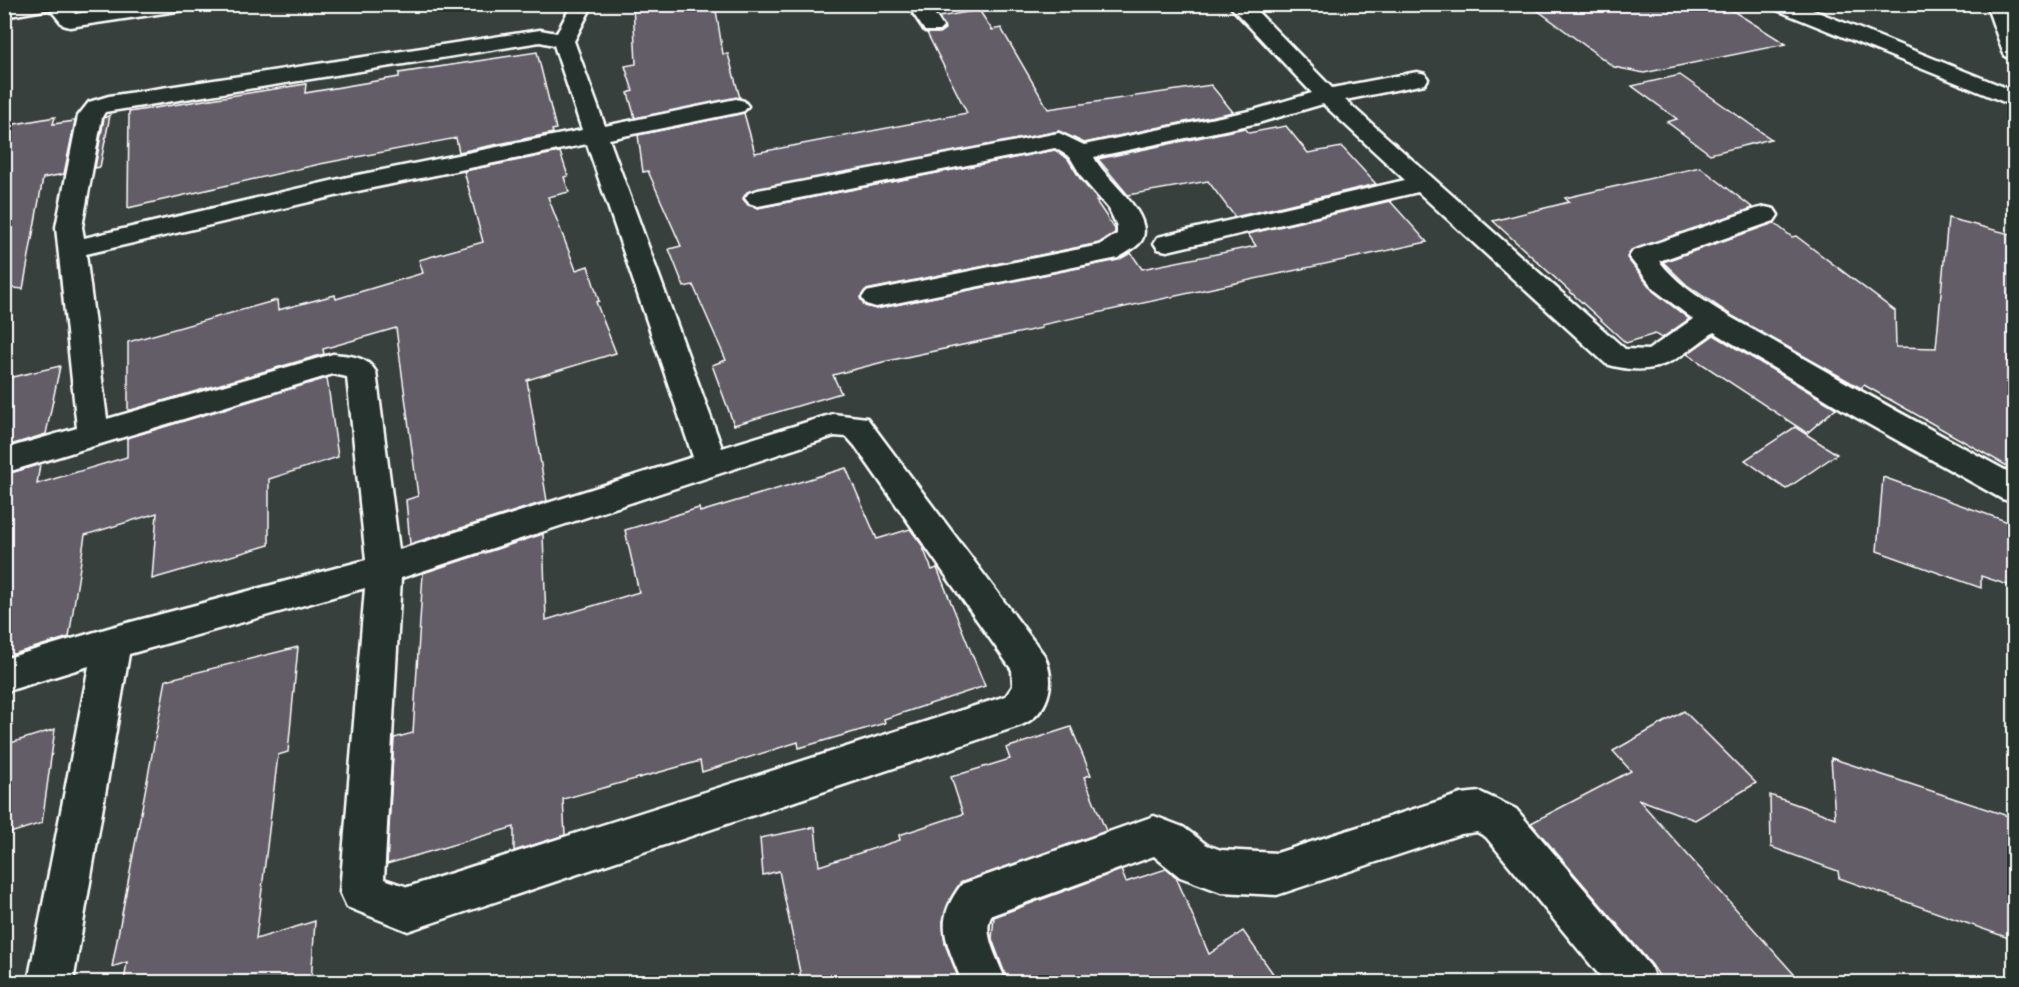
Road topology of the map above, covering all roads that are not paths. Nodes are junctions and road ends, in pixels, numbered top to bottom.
1 (47, 4) edge
2 (57, 4) edge
3 (184, 4) edge
4 (584, 4) edge
5 (917, 4) edge
6 (1238, 4) edge
7 (1779, 4) edge
8 (1996, 4) edge
9 (4, 11) edge
10 (932, 27) dead end
11 (563, 41) junction
12 (2014, 52) edge
13 (1417, 79) dead end
14 (1327, 96) junction
15 (2014, 99) edge
16 (736, 106) dead end
17 (598, 136) junction
18 (1080, 153) junction
19 (1423, 183) junction
20 (758, 198) dead end
21 (1765, 215) dead end
22 (1167, 243) dead end
23 (72, 249) junction
24 (876, 298) dead end
25 (1713, 319) junction
26 (93, 435) junction
27 (4, 461) edge
28 (711, 462) junction
29 (2014, 490) edge
30 (384, 569) junction
31 (112, 643) junction
32 (4, 676) edge
33 (50, 982) edge
34 (984, 982) edge
35 (1634, 982) edge

1 - 9 street
2 - 3 street
4 - 11 street
5 - 10 street
6 - 14 street
7 - 15 street
8 - 12 street
11 - 17 street
11 - 23 street
13 - 14 street
14 - 18 street
14 - 19 street
16 - 17 street
17 - 23 street
17 - 28 street
18 - 20 street
18 - 24 street
19 - 22 street
19 - 25 street
21 - 25 street
23 - 26 street
25 - 29 street
26 - 27 street
26 - 30 street
28 - 30 street
28 - 30 street
30 - 31 street
31 - 32 street
31 - 33 street
34 - 35 street

